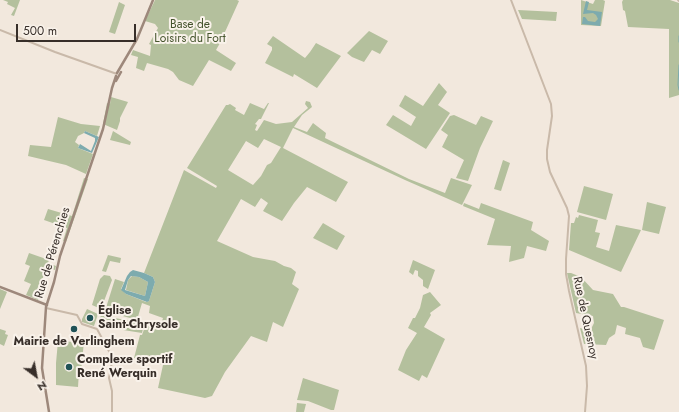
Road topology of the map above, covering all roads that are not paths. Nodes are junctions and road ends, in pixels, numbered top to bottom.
1 (153, 0) edge
2 (511, 0) edge
3 (0, 30) edge
4 (117, 75) junction
5 (0, 287) edge
6 (41, 303) junction
7 (47, 304) junction
8 (46, 308) junction
9 (49, 412) edge
10 (112, 412) edge
11 (585, 412) edge

1 - 4 main road, Rue de Pérenchies
2 - 11 street, Rue de Quesnoy
3 - 4 street
4 - 7 main road, Rue de Pérenchies
5 - 6 main road
6 - 7 main road
6 - 8 main road
7 - 8 main road, Rue de Pérenchies
8 - 9 main road, Rue de Pérenchies
8 - 10 street

